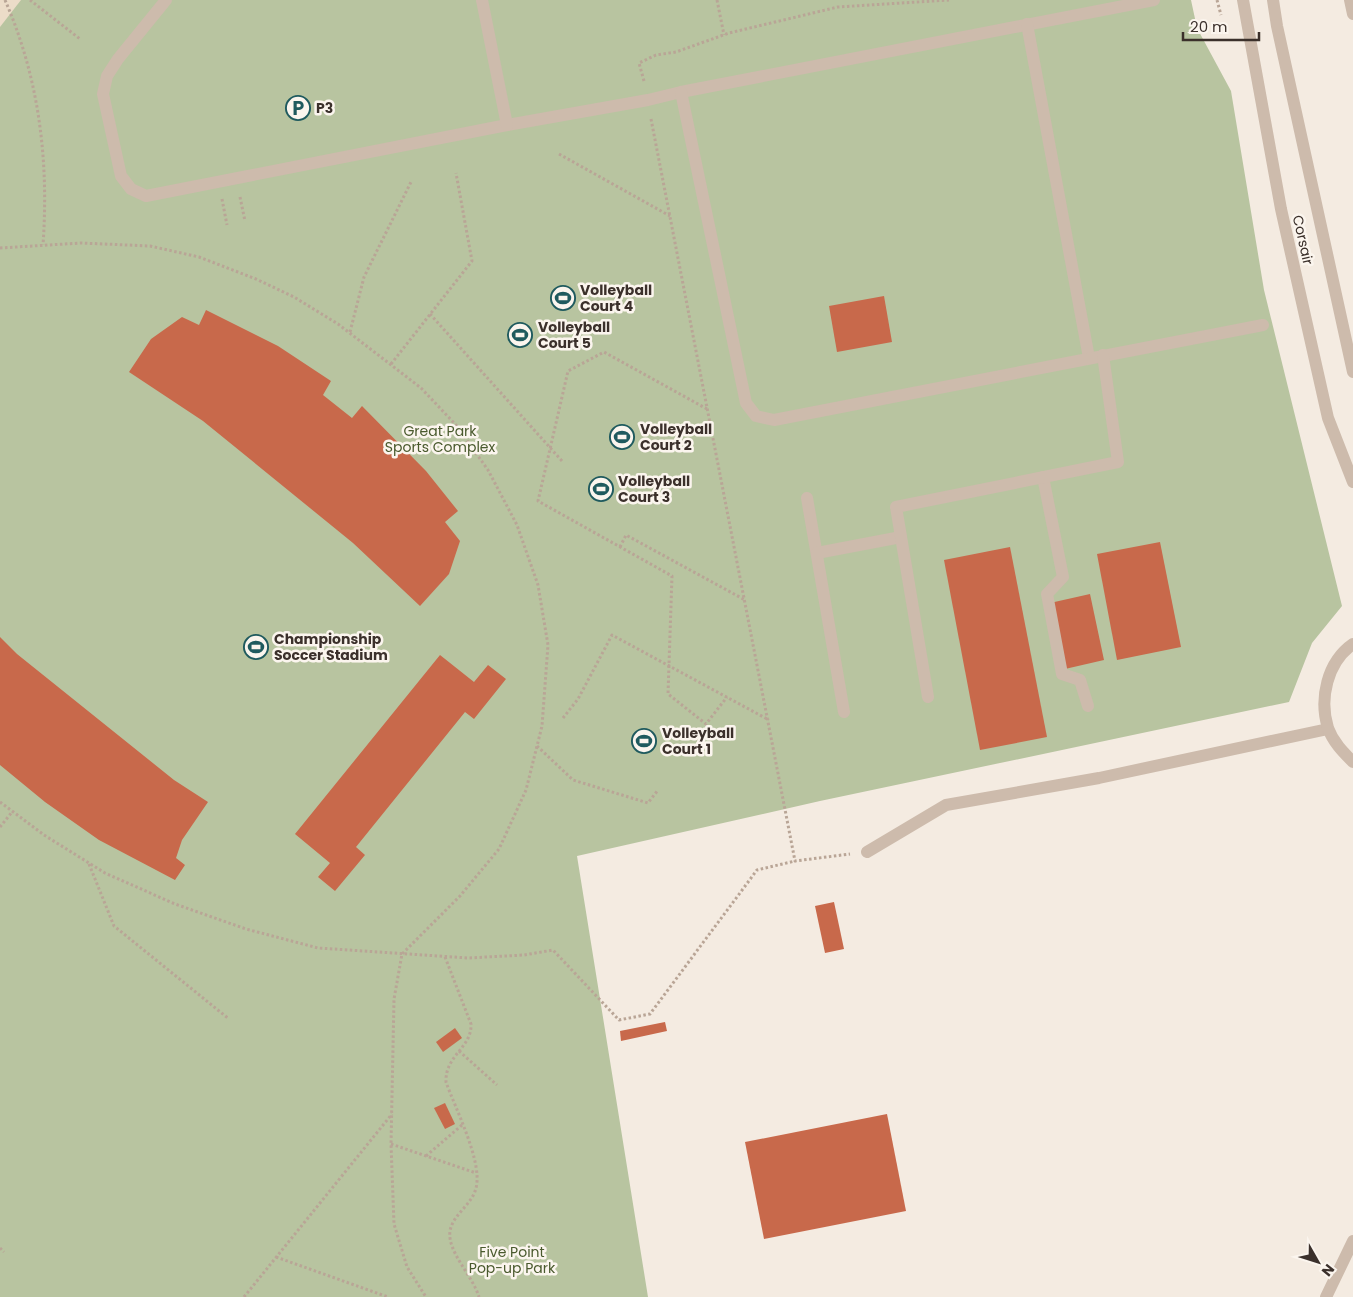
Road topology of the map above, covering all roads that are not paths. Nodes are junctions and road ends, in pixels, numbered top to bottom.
1 (166, 0) edge
2 (482, 0) edge
3 (1154, 0) edge
4 (1243, 0) edge
5 (1273, 0) edge
6 (1350, 0) edge
7 (1353, 14) edge
8 (1027, 24) junction
9 (681, 92) junction
10 (507, 125) junction
11 (1263, 325) dead end
12 (1103, 355) junction
13 (1089, 358) junction
14 (1353, 372) edge
15 (1042, 478) junction
16 (1353, 482) edge
17 (807, 498) dead end
18 (901, 537) junction
19 (817, 553) junction
20 (1353, 644) edge
21 (928, 697) dead end
22 (1088, 706) dead end
23 (844, 712) dead end
24 (1328, 729) junction
25 (1353, 762) edge
26 (867, 852) dead end
27 (1353, 1242) edge
28 (1326, 1297) edge

1 - 10 street
2 - 10 street
3 - 8 street
4 - 16 street, Corsair
5 - 14 street, Corsair
6 - 7 street
8 - 9 street
8 - 13 street
9 - 10 street
9 - 13 street
11 - 12 street
12 - 13 street
12 - 15 street
15 - 18 street
15 - 22 street
17 - 19 street
18 - 19 street
18 - 21 street
19 - 23 street
20 - 24 street
24 - 25 street
24 - 26 street
27 - 28 street

